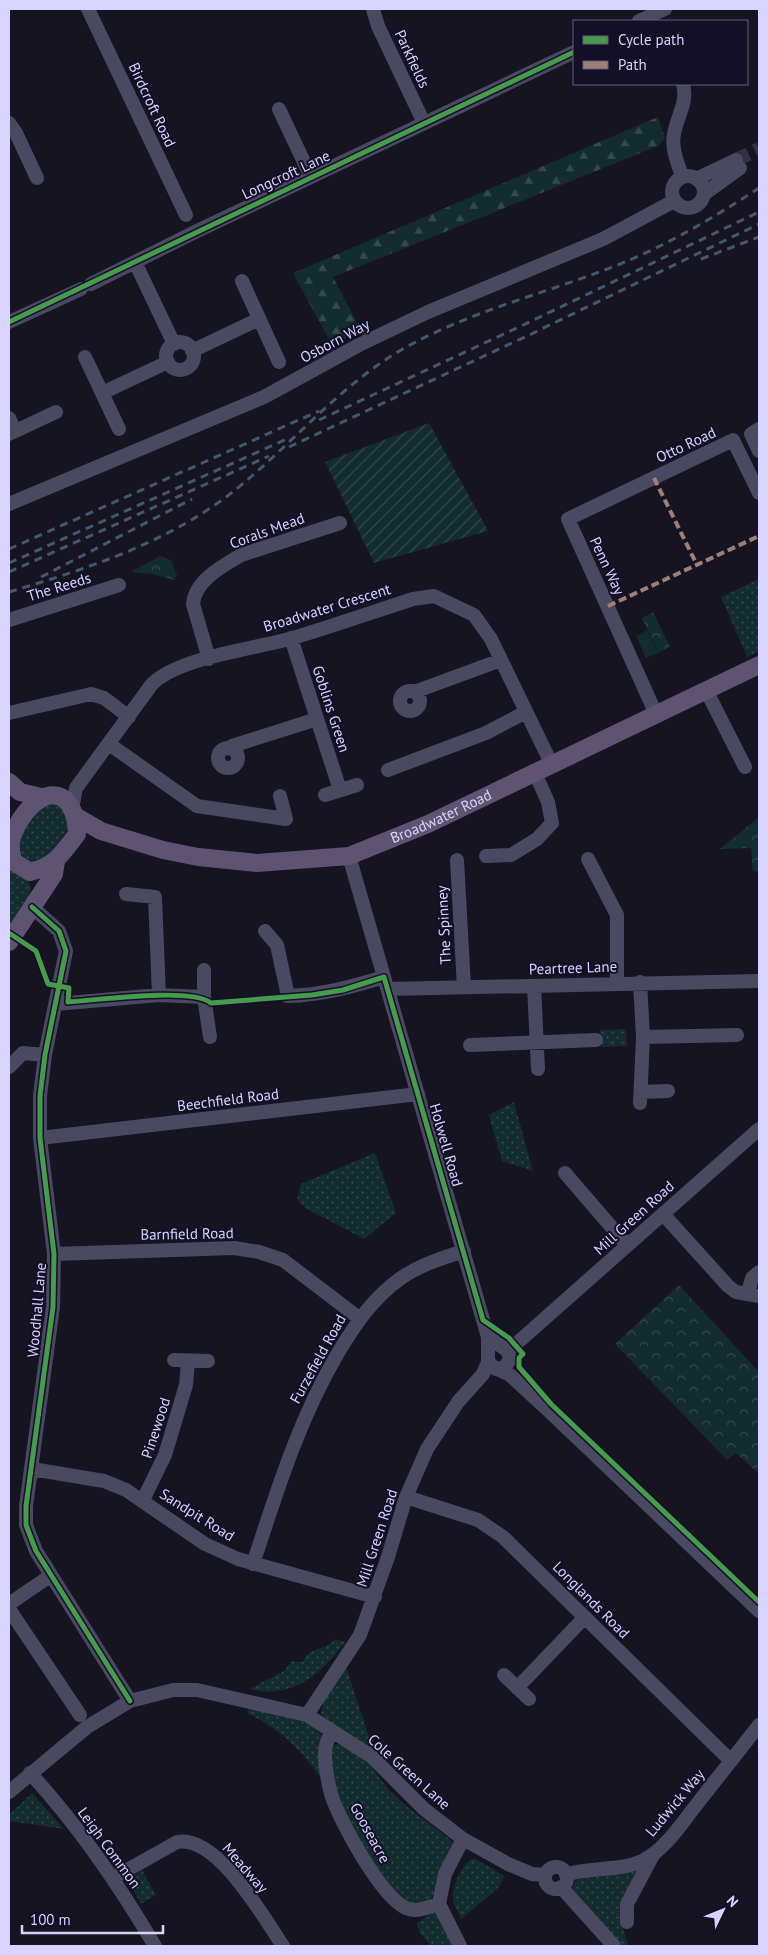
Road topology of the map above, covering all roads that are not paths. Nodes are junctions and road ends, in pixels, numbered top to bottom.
1 (88, 9) edge
2 (374, 9) edge
3 (656, 13) edge
4 (641, 20) edge
5 (573, 52) edge
6 (683, 85) edge
7 (280, 109) dead end
8 (9, 123) edge
9 (424, 123) junction
10 (311, 177) junction
11 (37, 178) dead end
12 (689, 178) junction
13 (704, 194) junction
14 (674, 201) junction
15 (186, 215) dead end
16 (135, 262) junction
17 (242, 281) dead end
18 (259, 319) junction
19 (9, 322) edge
20 (174, 344) junction
21 (192, 351) junction
22 (85, 357) dead end
23 (168, 362) junction
24 (279, 362) dead end
25 (102, 393) junction
26 (56, 412) dead end
27 (9, 418) edge
28 (118, 429) dead end
29 (759, 429) edge
30 (12, 433) edge
31 (759, 450) edge
32 (654, 478) joint
33 (759, 493) edge
34 (9, 504) edge
35 (340, 523) dead end
36 (119, 586) dead end
37 (9, 620) edge
38 (291, 638) junction
39 (209, 659) junction
40 (500, 660) junction
41 (759, 664) edge
42 (706, 690) junction
43 (414, 692) dead end
44 (526, 712) junction
45 (9, 713) edge
46 (656, 714) junction
47 (129, 717) junction
48 (316, 719) junction
49 (109, 744) junction
50 (231, 748) dead end
51 (552, 765) junction
52 (745, 767) dead end
53 (388, 770) dead end
54 (535, 773) junction
55 (9, 782) edge
56 (357, 785) dead end
57 (76, 788) junction
58 (340, 790) junction
59 (325, 795) dead end
60 (280, 796) dead end
61 (50, 797) junction
62 (74, 813) junction
63 (101, 831) junction
64 (78, 834) junction
65 (349, 856) junction
66 (486, 856) dead end
67 (588, 859) dead end
68 (11, 860) edge
69 (456, 860) dead end
70 (56, 861) junction
71 (30, 872) junction
72 (126, 894) dead end
73 (35, 903) junction
74 (265, 931) dead end
75 (9, 942) edge
76 (204, 970) dead end
77 (759, 980) edge
78 (640, 982) junction
79 (386, 983) junction
80 (617, 983) junction
81 (534, 986) junction
82 (464, 987) junction
83 (159, 995) junction
84 (204, 997) junction
85 (56, 1004) junction
86 (737, 1035) dead end
87 (210, 1037) dead end
88 (643, 1037) junction
89 (596, 1040) dead end
90 (537, 1044) junction
91 (470, 1045) dead end
92 (45, 1055) junction
93 (9, 1067) edge
94 (538, 1069) dead end
95 (668, 1091) dead end
96 (418, 1094) junction
97 (759, 1129) edge
98 (40, 1138) junction
99 (566, 1173) dead end
100 (663, 1214) junction
101 (627, 1245) junction
102 (464, 1251) junction
103 (54, 1254) junction
104 (759, 1272) edge
105 (754, 1295) edge
106 (359, 1318) junction
107 (174, 1360) dead end
108 (495, 1360) junction
109 (208, 1361) dead end
110 (188, 1362) junction
111 (32, 1470) junction
112 (406, 1497) junction
113 (143, 1500) junction
114 (253, 1564) junction
115 (50, 1576) junction
116 (375, 1597) junction
117 (9, 1604) edge
118 (9, 1608) edge
119 (759, 1611) edge
120 (585, 1617) junction
121 (504, 1675) dead end
122 (517, 1688) junction
123 (529, 1699) dead end
124 (130, 1701) junction
125 (80, 1715) dead end
126 (307, 1715) junction
127 (759, 1725) edge
128 (332, 1731) junction
129 (731, 1761) junction
130 (30, 1773) junction
131 (9, 1792) edge
132 (463, 1839) junction
133 (653, 1855) junction
134 (545, 1875) joint
135 (113, 1878) junction
136 (564, 1881) junction
137 (439, 1904) junction
138 (627, 1922) dead end
139 (155, 1946) edge
140 (283, 1946) edge
141 (460, 1946) edge
142 (614, 1946) edge

1 - 15 street, Birdcroft Road
2 - 9 street, Parkfields
3 - 4 street
5 - 9 street, Longcroft Lane
6 - 12 street
7 - 10 street
8 - 11 street
9 - 10 street, Longcroft Lane
10 - 16 street, Longcroft Lane
12 - 13 street
12 - 13 street
12 - 14 street
13 - 14 street
14 - 34 street, Osborn Way
16 - 19 street, Longcroft Lane
16 - 20 street
17 - 18 street
18 - 21 street
18 - 24 street
20 - 21 street
20 - 23 street
21 - 23 street
22 - 25 street
23 - 25 street
25 - 28 street
26 - 30 street
27 - 30 street
29 - 31 street
32 - 33 street, Otto Road
32 - 46 street, Penn Way
35 - 39 street, Corals Mead
36 - 37 street, The Reeds
38 - 39 street, Broadwater Crescent
38 - 40 street, Broadwater Crescent
38 - 48 street, Goblins Green
39 - 47 street, Broadwater Crescent
40 - 43 street
40 - 44 street, Broadwater Crescent
41 - 42 main road, Broadwater Road
42 - 46 main road, Broadwater Road
42 - 52 street
44 - 51 street, Broadwater Crescent
44 - 53 street
45 - 47 street
46 - 51 main road, Broadwater Road
47 - 49 street, Broadwater Crescent
48 - 50 street
48 - 58 street, Goblins Green
49 - 57 street, Broadwater Crescent
49 - 60 street
51 - 54 main road, Broadwater Road
54 - 65 main road, Broadwater Road
54 - 66 street
55 - 61 main road
56 - 58 street
57 - 61 street, Broadwater Crescent
57 - 62 street, Broadwater Crescent
58 - 59 street
61 - 62 main road
61 - 68 main road
62 - 63 main road, Broadwater Road
62 - 64 main road
63 - 64 main road, Broadwater Road
63 - 65 main road, Broadwater Road
64 - 70 main road
65 - 79 street, Holwell Road
67 - 80 street
68 - 71 main road
69 - 82 street, The Spinney
70 - 71 main road
70 - 73 main road
71 - 73 main road
72 - 83 street
73 - 75 main road
73 - 85 street, Woodhall Lane
74 - 79 street, Peartree Lane
76 - 84 street
77 - 78 street, Peartree Lane
78 - 80 street, Peartree Lane
78 - 88 street
79 - 82 street, Peartree Lane
79 - 96 street, Holwell Road
80 - 81 street, Peartree Lane
81 - 82 street, Peartree Lane
81 - 90 street
83 - 84 street
83 - 85 street
84 - 87 street
85 - 92 street, Woodhall Lane
86 - 88 street
88 - 95 street
89 - 90 street
90 - 91 street
90 - 94 street
92 - 93 street
92 - 98 street, Woodhall Lane
96 - 98 street, Beechfield Road
96 - 102 street, Holwell Road
97 - 100 street, Mill Green Road
98 - 103 street, Woodhall Lane
99 - 101 street
100 - 101 street, Mill Green Road
100 - 105 street
101 - 108 street, Mill Green Road
102 - 106 street, Furzefield Road
102 - 108 street, Holwell Road
103 - 106 street, Barnfield Road
103 - 111 street, Woodhall Lane
104 - 105 street
106 - 114 street, Furzefield Road
107 - 110 street
108 - 112 street, Mill Green Road
108 - 119 street
109 - 110 street
110 - 113 street, Pinewood
111 - 113 street, Sandpit Road
111 - 115 street, Woodhall Lane
112 - 116 street, Mill Green Road
112 - 120 street, Longlands Road
113 - 114 street, Sandpit Road
114 - 116 street, Sandpit Road
115 - 117 street
115 - 124 street, Woodhall Lane
116 - 126 street, Mill Green Road
118 - 125 street
120 - 122 street
120 - 129 street, Longlands Road
121 - 122 street
122 - 123 street
124 - 126 street, Cole Green Lane
124 - 130 street, Cole Green Lane
126 - 128 street, Cole Green Lane
127 - 129 street, Ludwick Way
128 - 132 street, Cole Green Lane
128 - 137 street, Gooseacre
129 - 133 street, Ludwick Way
130 - 131 street, Cole Green Lane
130 - 135 street, Leigh Common
132 - 134 street, Cole Green Lane
132 - 137 street
133 - 136 street, Ludwick Way
133 - 138 street
134 - 136 street, Ludwick Way
135 - 139 street, Leigh Common
135 - 140 street, Meadway
136 - 142 street
137 - 141 street

